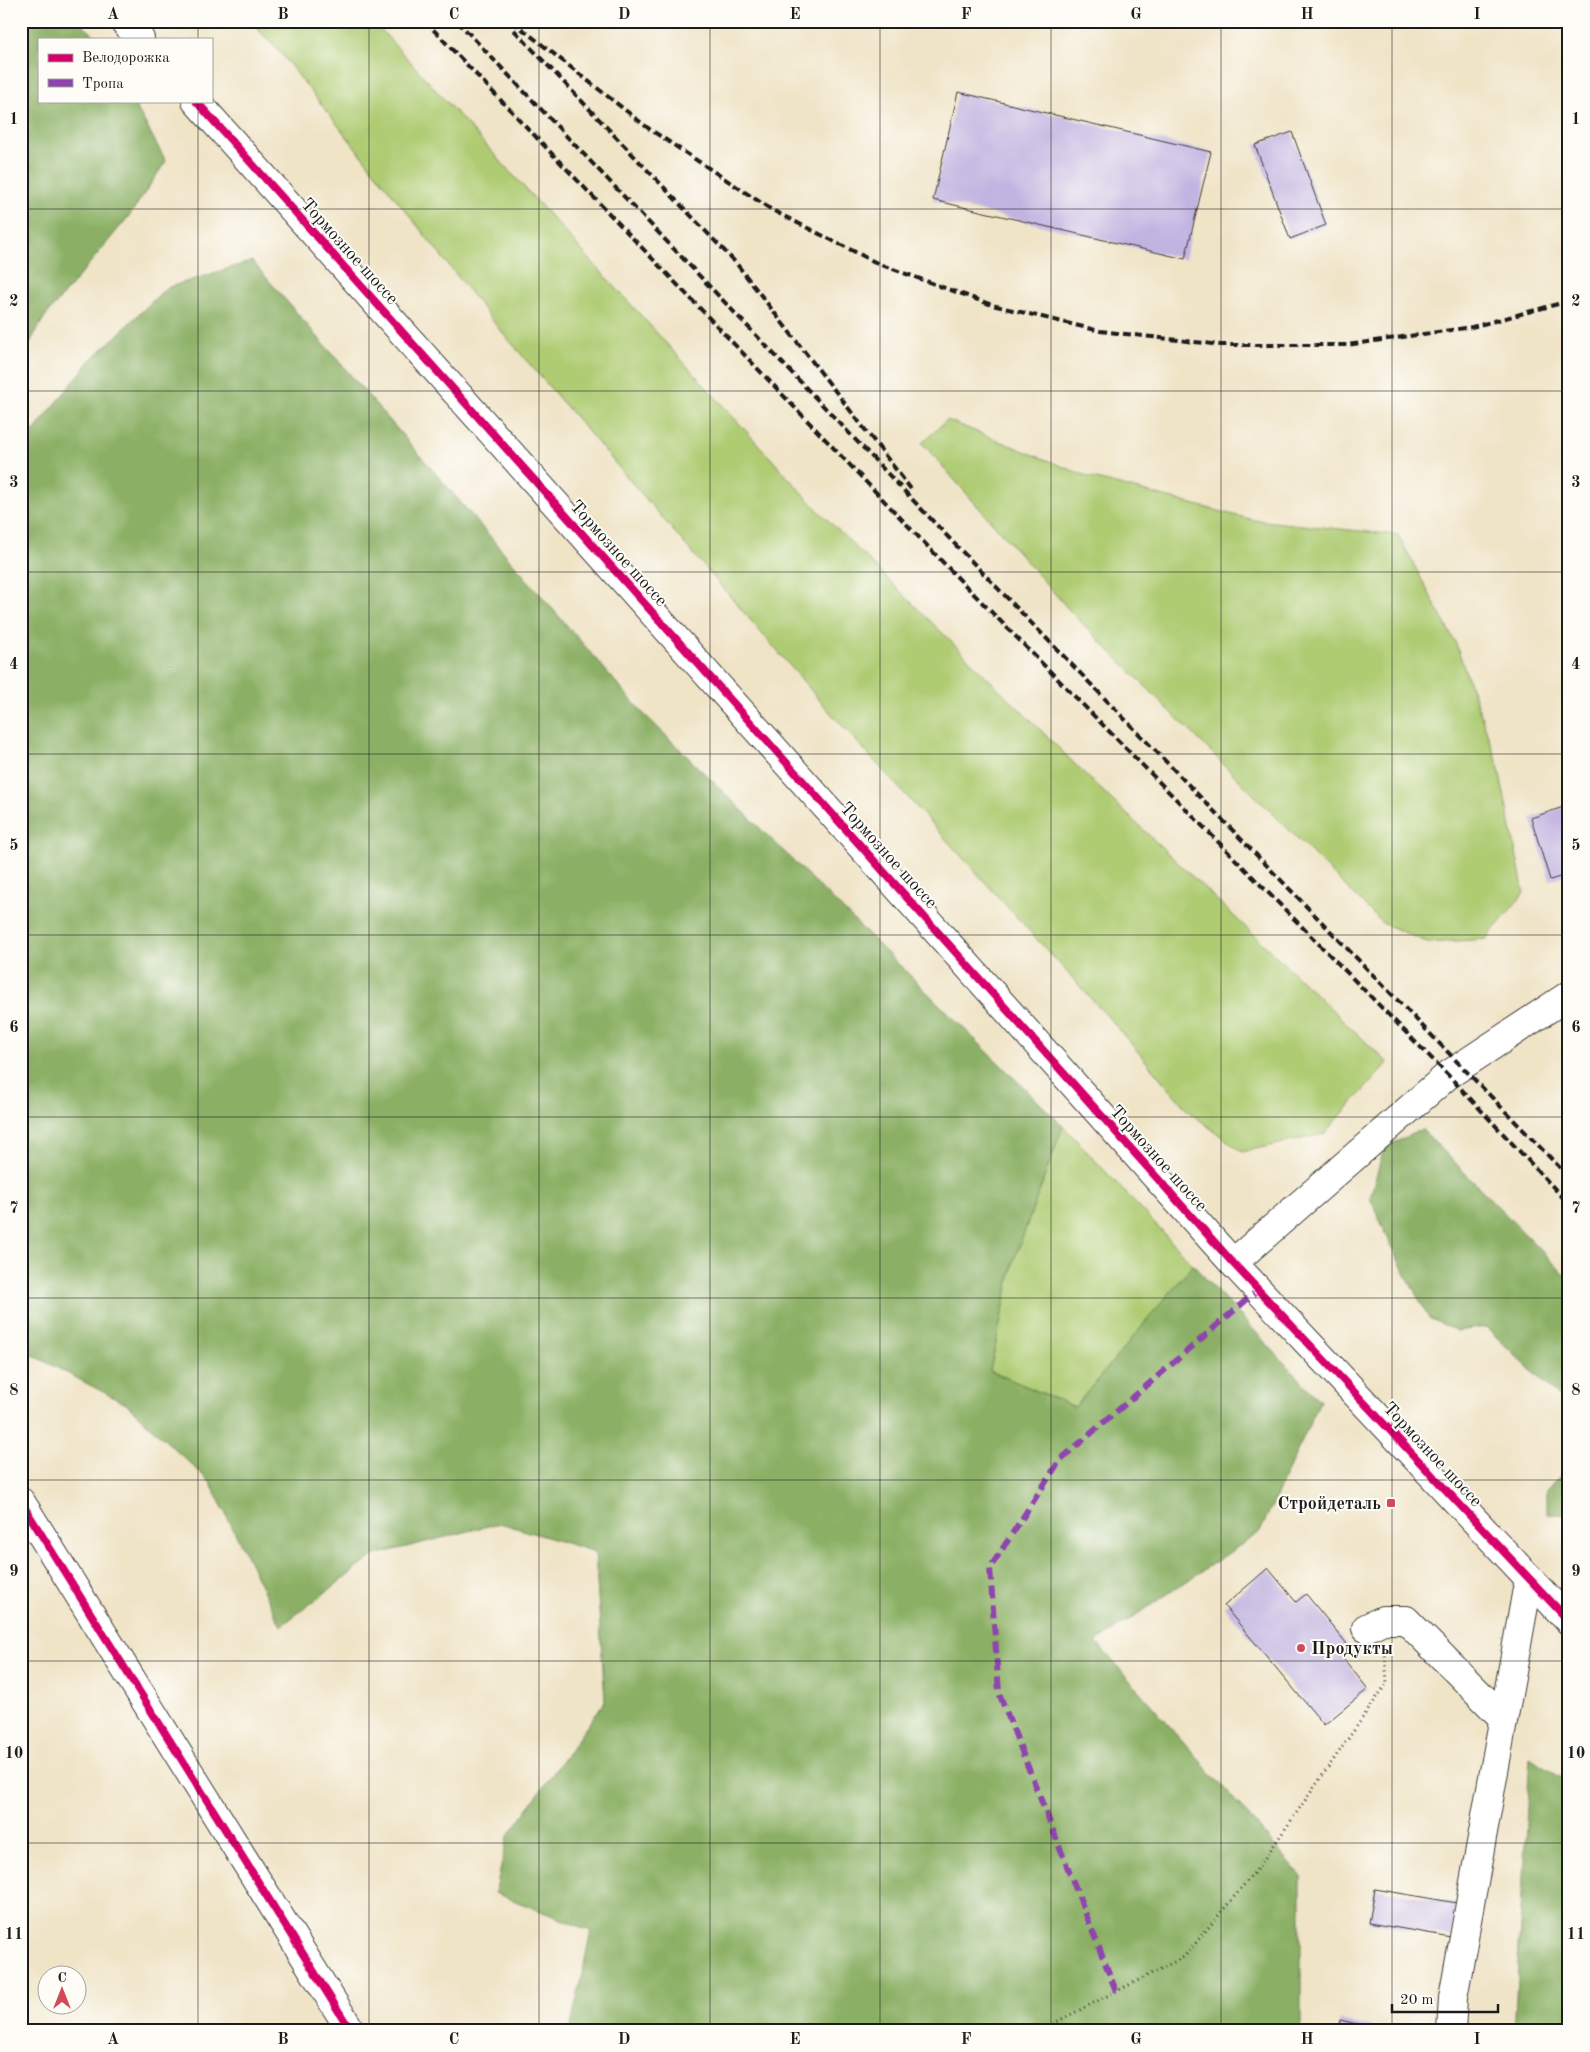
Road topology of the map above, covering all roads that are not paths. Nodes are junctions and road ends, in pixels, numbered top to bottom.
1 (124, 21) edge
2 (139, 38) edge
3 (197, 102) edge
4 (1569, 995) edge
5 (1233, 1263) junction
6 (21, 1502) edge
7 (1529, 1578) junction
8 (1569, 1621) edge
9 (1375, 1624) road end
10 (1503, 1718) junction
11 (351, 2031) edge
12 (1451, 2031) edge

1 - 2 street
3 - 5 street, Тормозное шоссе
4 - 5 street
5 - 7 street, Тормозное шоссе
6 - 11 street
7 - 8 street, Тормозное шоссе
7 - 10 street
9 - 10 street
10 - 12 street

